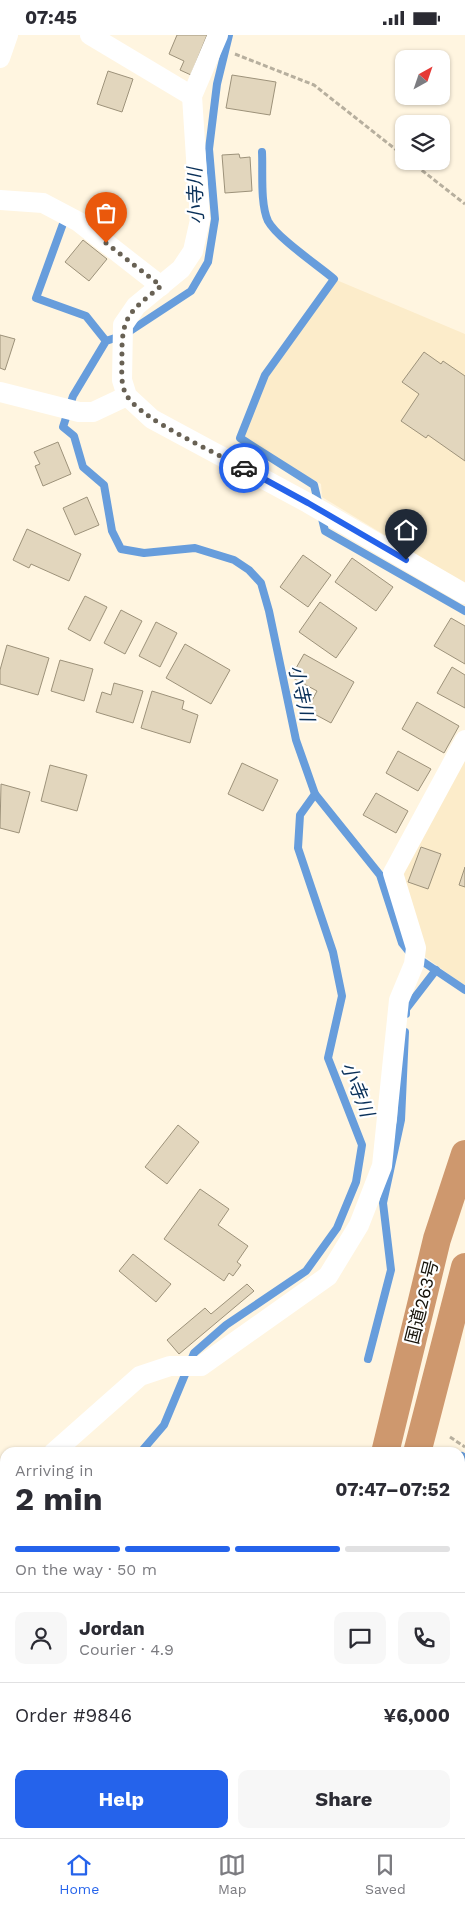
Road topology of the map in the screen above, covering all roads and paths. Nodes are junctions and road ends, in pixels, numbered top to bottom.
1 (8, 35) edge
2 (90, 35) edge
3 (218, 35) edge
4 (237, 55) dead end
5 (0, 58) edge
6 (192, 97) junction
7 (395, 149) edge
8 (421, 170) edge
9 (0, 200) edge
10 (465, 205) edge
11 (161, 286) junction
12 (0, 392) edge
13 (127, 396) junction
14 (465, 594) edge
15 (465, 740) edge
16 (465, 1154) edge
17 (465, 1267) edge
18 (60, 1447) edge
19 (386, 1447) edge
20 (419, 1447) edge

1 - 5 street
2 - 6 street
3 - 6 street
4 - 7 path
6 - 11 street
8 - 10 path
9 - 11 street
11 - 13 street
12 - 13 street
13 - 14 street
15 - 18 street
16 - 19 highway, 国道263号
17 - 20 highway, 国道263号

